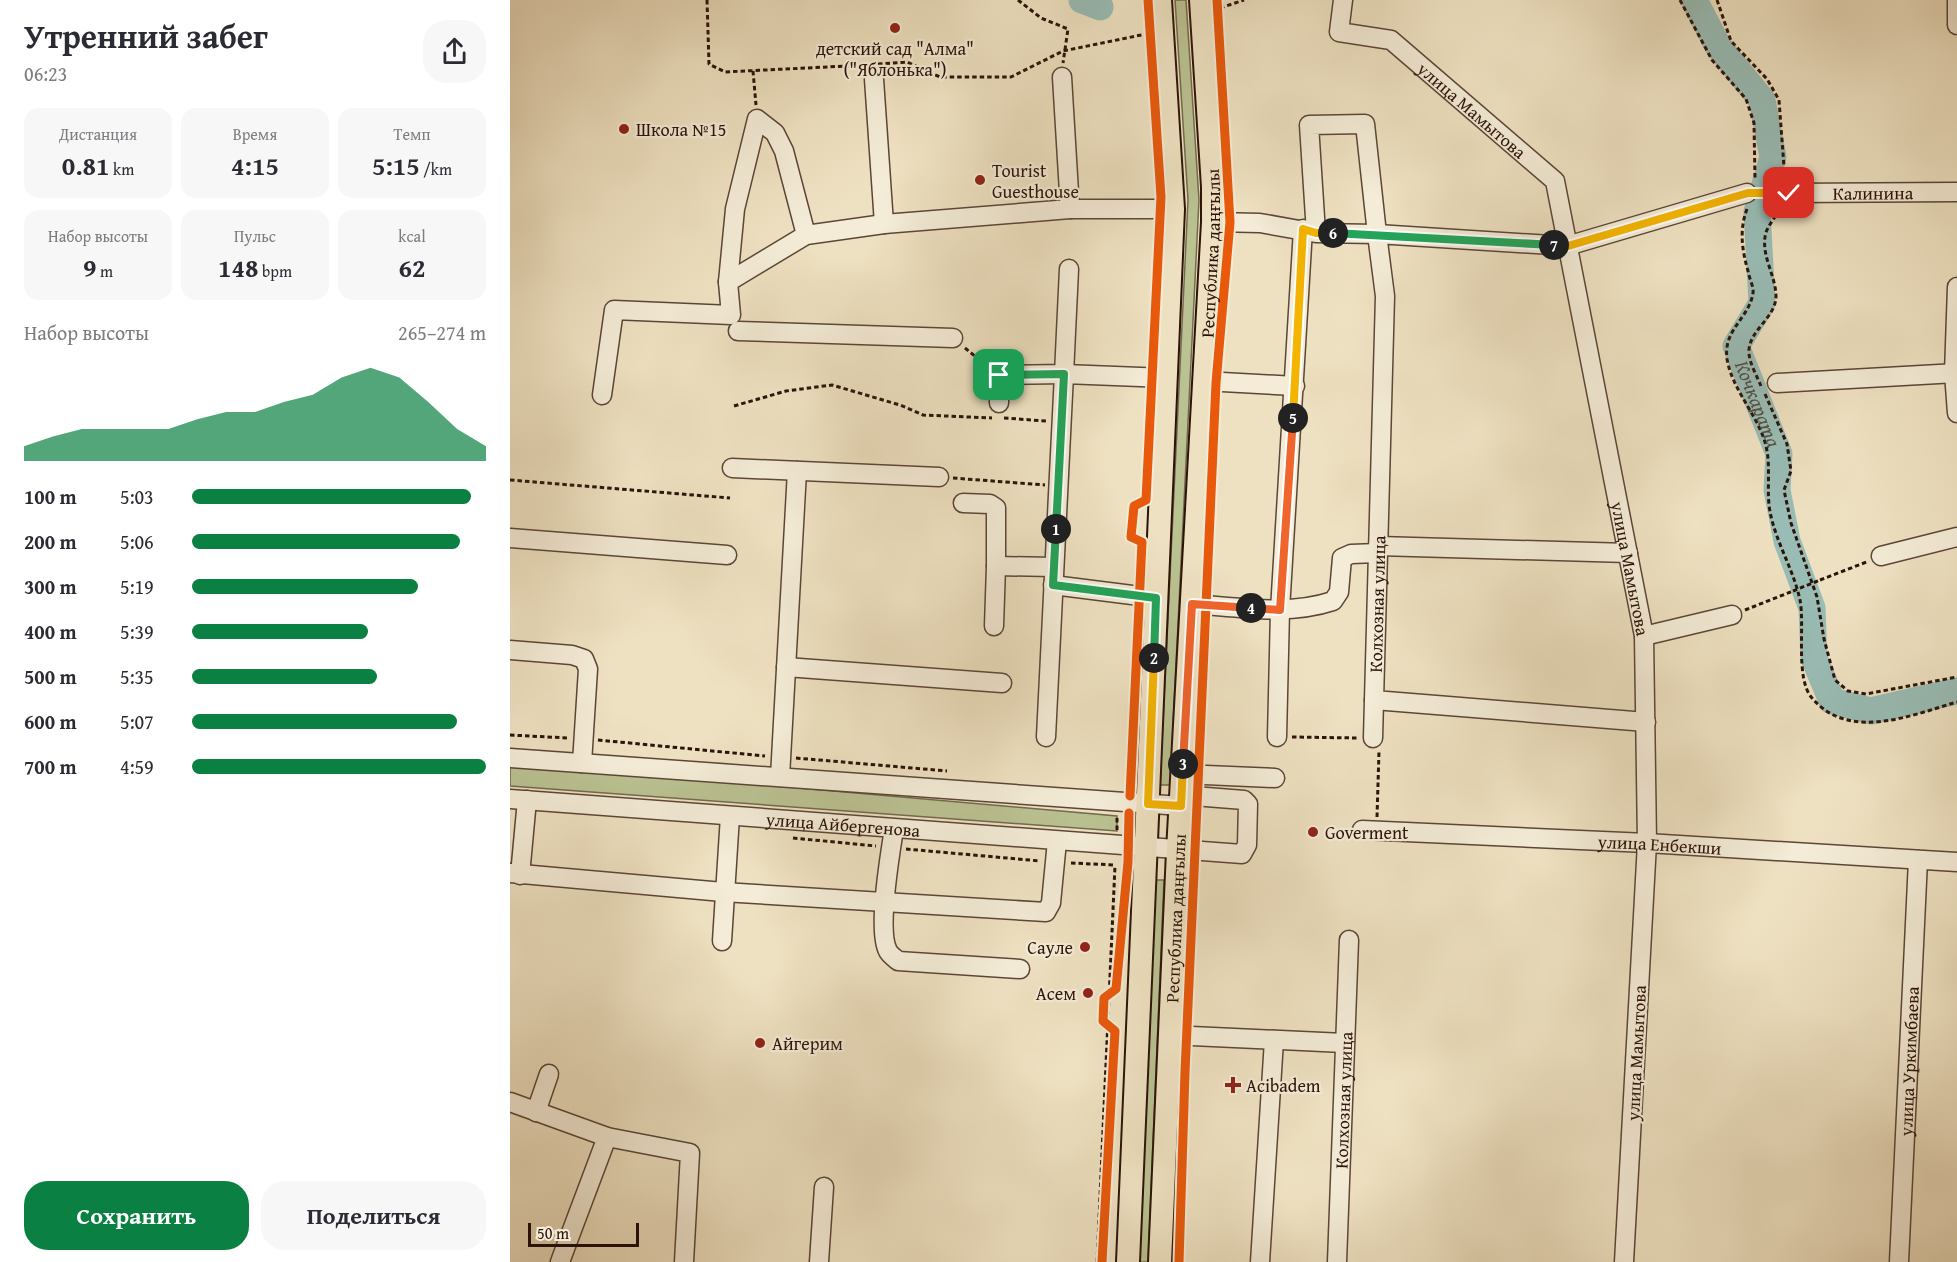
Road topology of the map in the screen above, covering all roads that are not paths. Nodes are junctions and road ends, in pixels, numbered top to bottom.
1 (1160, 0) edge
2 (1343, 0) edge
3 (1956, 0) edge
4 (1209, 4) edge
5 (1957, 25) edge
6 (1062, 77) road end
7 (874, 79) dead end
8 (1957, 192) edge
9 (1789, 193) road end
10 (1749, 198) road end
11 (1070, 209) junction
12 (1173, 209) junction
13 (1213, 222) junction
14 (884, 224) junction
15 (1310, 231) junction
16 (1377, 234) junction
17 (806, 235) junction
18 (1568, 246) junction
19 (1069, 269) dead end
20 (728, 282) junction
21 (1957, 287) edge
22 (738, 331) dead end
23 (953, 338) road end
24 (1956, 373) edge
25 (1064, 374) junction
26 (1166, 378) junction
27 (1204, 381) junction
28 (1777, 383) dead end
29 (1295, 386) junction
30 (602, 395) dead end
31 (999, 403) dead end
32 (1957, 413) edge
33 (732, 468) dead end
34 (797, 471) junction
35 (939, 477) road end
36 (963, 504) dead end
37 (1957, 537) edge
38 (510, 538) edge
39 (1378, 550) junction
40 (1628, 553) junction
41 (727, 555) dead end
42 (1881, 556) road end
43 (996, 566) junction
44 (1054, 576) junction
45 (1156, 598) junction
46 (1192, 604) junction
47 (1280, 610) junction
48 (1732, 615) road end
49 (994, 627) dead end
50 (1644, 636) junction
51 (510, 650) edge
52 (786, 667) junction
53 (1002, 683) dead end
54 (1374, 700) junction
55 (1646, 722) junction
56 (1046, 737) dead end
57 (1277, 737) road end
58 (1373, 738) road end
59 (510, 758) edge
60 (582, 763) junction
61 (780, 777) junction
62 (1275, 778) dead end
63 (1182, 792) junction
64 (519, 799) edge
65 (1148, 804) junction
66 (730, 816) junction
67 (894, 829) junction
68 (1370, 830) road end
69 (1057, 841) junction
70 (1647, 843) junction
71 (1146, 848) junction
72 (1178, 851) junction
73 (1918, 860) junction
74 (1957, 862) edge
75 (515, 874) edge
76 (723, 892) junction
77 (885, 902) junction
78 (1349, 940) dead end
79 (722, 941) dead end
80 (1020, 969) dead end
81 (1170, 1035) junction
82 (1274, 1040) junction
83 (1344, 1043) junction
84 (549, 1074) dead end
85 (510, 1102) edge
86 (536, 1112) junction
87 (607, 1137) junction
88 (824, 1187) dead end
89 (560, 1262) edge
90 (684, 1262) edge
91 (819, 1262) edge
92 (1128, 1262) edge
93 (1160, 1262) edge
94 (1260, 1262) edge
95 (1336, 1262) edge
96 (1624, 1262) edge
97 (1899, 1262) edge

1 - 12 main road, Республика даңғылы
2 - 18 street, улица Мамытова
3 - 5 street
4 - 13 main road, Республика даңғылы
6 - 11 street
7 - 14 street
8 - 9 street, Калинина
10 - 18 street
11 - 12 street
11 - 14 street
12 - 26 main road, Республика даңғылы
13 - 15 street
13 - 27 main road, Республика даңғылы
14 - 17 street
15 - 16 street
15 - 16 street, Колхозная улица
15 - 29 street
16 - 18 street
16 - 39 street, Колхозная улица
17 - 20 street
17 - 20 street
18 - 40 street, улица Мамытова
19 - 25 street
20 - 30 street
21 - 24 street
22 - 23 street
24 - 28 street
24 - 32 street
25 - 26 street
25 - 31 street
25 - 44 street
26 - 45 main road, Республика даңғылы
27 - 29 street
27 - 46 main road, Республика даңғылы
29 - 47 street
33 - 34 street
34 - 35 street
34 - 52 street
36 - 43 street
37 - 42 street
38 - 41 street
39 - 40 street
39 - 47 street
39 - 54 street, Колхозная улица
40 - 50 street, улица Мамытова
43 - 44 street
43 - 49 street
44 - 45 street
44 - 56 street
45 - 65 main road, Республика даңғылы
46 - 47 street
46 - 63 main road, Республика даңғылы
47 - 57 street
48 - 50 street
50 - 55 street, улица Мамытова
51 - 60 street
52 - 53 street
52 - 61 street
54 - 55 street
54 - 58 street, Колхозная улица
55 - 70 street, улица Мамытова
59 - 60 street
60 - 61 street
61 - 65 street
62 - 63 street
63 - 65 street
63 - 72 main road, Республика даңғылы
63 - 72 street, улица Айбергенова
64 - 66 street, улица Айбергенова
64 - 75 street
65 - 71 main road, Республика даңғылы
66 - 67 street, улица Айбергенова
66 - 76 street
67 - 69 street, улица Айбергенова
67 - 77 street
68 - 70 street, улица Енбекши
69 - 71 street, улица Айбергенова
69 - 77 street
70 - 73 street, улица Енбекши
70 - 96 street, улица Мамытова
71 - 72 street, улица Айбергенова
71 - 92 main road, Республика даңғылы
72 - 81 main road, Республика даңғылы
73 - 74 street, улица Енбекши
73 - 97 street, улица Уркимбаева
75 - 76 street
76 - 77 street
76 - 79 street
77 - 80 street
78 - 83 street, Колхозная улица
81 - 82 street
81 - 93 main road, Республика даңғылы
82 - 83 street
82 - 94 street
83 - 95 street, Колхозная улица
84 - 86 street
85 - 86 street
86 - 87 street
87 - 89 street
87 - 90 street
88 - 91 street

